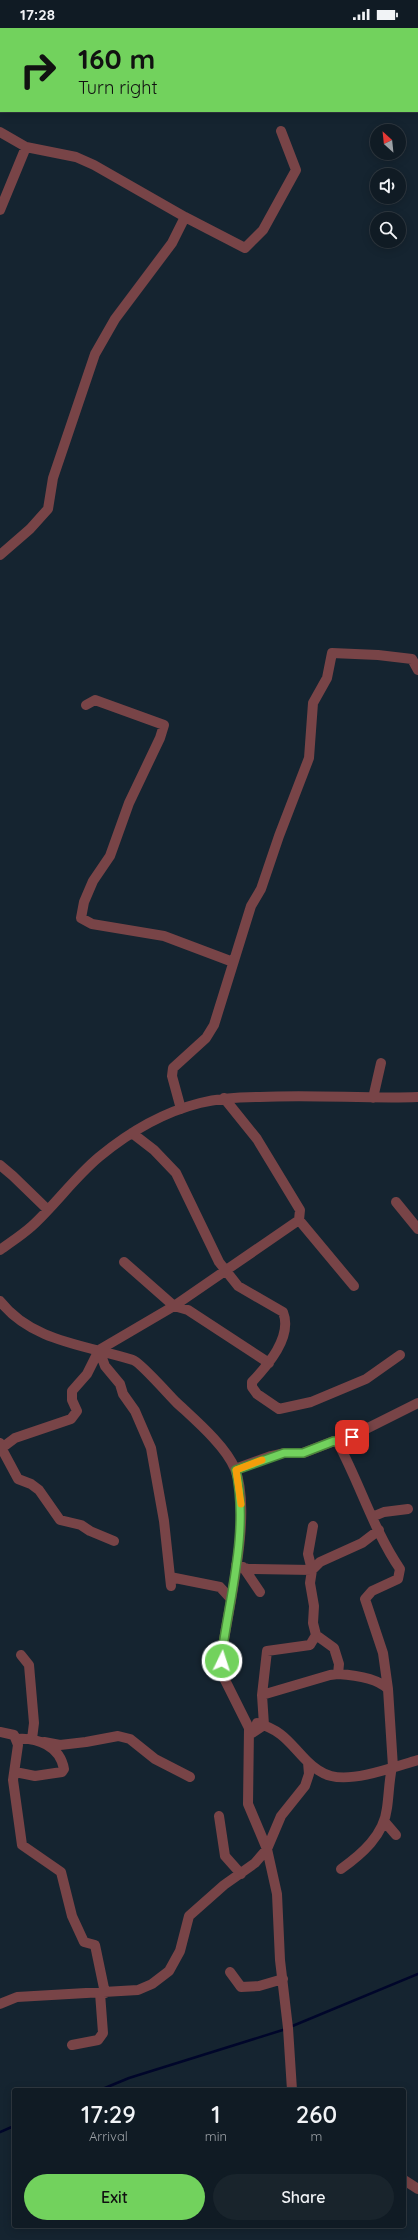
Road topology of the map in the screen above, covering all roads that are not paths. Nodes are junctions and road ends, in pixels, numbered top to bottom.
1 (281, 131) dead end
2 (0, 132) edge
3 (26, 147) junction
4 (0, 210) edge
5 (185, 217) junction
6 (0, 555) edge
7 (418, 670) edge
8 (86, 705) dead end
9 (233, 962) junction
10 (381, 1063) dead end
11 (418, 1097) edge
12 (224, 1098) junction
13 (373, 1098) junction
14 (181, 1109) junction
15 (132, 1133) junction
16 (0, 1165) edge
17 (396, 1202) dead end
18 (47, 1209) junction
19 (299, 1220) junction
20 (418, 1228) edge
21 (0, 1250) edge
22 (124, 1262) dead end
23 (225, 1270) junction
24 (354, 1286) dead end
25 (0, 1301) edge
26 (174, 1306) junction
27 (99, 1350) junction
28 (400, 1355) dead end
29 (269, 1363) junction
30 (418, 1403) edge
31 (338, 1443) junction
32 (1, 1449) edge
33 (236, 1470) junction
34 (408, 1509) dead end
35 (372, 1517) junction
36 (313, 1526) dead end
37 (379, 1530) junction
38 (114, 1541) dead end
39 (239, 1566) junction
40 (312, 1570) junction
41 (260, 1592) dead end
42 (230, 1598) junction
43 (316, 1635) junction
44 (21, 1655) dead end
45 (338, 1674) junction
46 (388, 1689) junction
47 (262, 1695) junction
48 (246, 1720) junction
49 (264, 1725) junction
50 (0, 1732) edge
51 (249, 1735) junction
52 (32, 1739) junction
53 (16, 1740) junction
54 (44, 1742) junction
55 (418, 1760) edge
56 (308, 1762) junction
57 (392, 1767) junction
58 (15, 1772) junction
59 (190, 1777) dead end
60 (219, 1816) dead end
61 (384, 1821) junction
62 (396, 1835) dead end
63 (267, 1849) junction
64 (341, 1869) dead end
65 (241, 1874) junction
66 (230, 1972) dead end
67 (283, 1979) junction
68 (102, 1993) junction
69 (0, 2004) edge
70 (72, 2044) dead end
71 (292, 2088) edge

1 - 5 street
2 - 3 street
3 - 4 street
3 - 5 street
5 - 6 street
7 - 9 street
8 - 9 street
9 - 14 street
10 - 13 street
11 - 13 street
12 - 13 street
12 - 14 street
12 - 19 street
14 - 15 street
15 - 18 street
15 - 23 street
16 - 18 street
17 - 20 street
18 - 21 street
19 - 23 street
19 - 24 street
22 - 26 street
23 - 26 street
23 - 29 street
25 - 27 street
26 - 27 street
26 - 29 street
27 - 32 street
27 - 33 street
27 - 42 street
28 - 29 street
30 - 31 street
31 - 33 street
31 - 35 street
32 - 38 street
33 - 39 street
34 - 35 street
35 - 37 street
36 - 40 street
37 - 40 street
37 - 46 street
39 - 40 street
39 - 41 street
39 - 42 street
40 - 43 street
42 - 48 street
43 - 45 street
43 - 47 street
44 - 52 street
45 - 46 street
45 - 47 street
46 - 57 street
47 - 49 street
48 - 49 street
48 - 51 street
49 - 51 street
49 - 56 street
50 - 53 street
51 - 63 street
52 - 53 street
52 - 54 street
53 - 58 street
54 - 58 street
54 - 59 street
55 - 57 street
56 - 57 street
56 - 63 street
57 - 61 street
58 - 68 street
60 - 65 street
61 - 62 street
61 - 64 street
63 - 65 street
63 - 67 street
65 - 68 street
66 - 67 street
67 - 71 street
68 - 69 street
68 - 70 street

